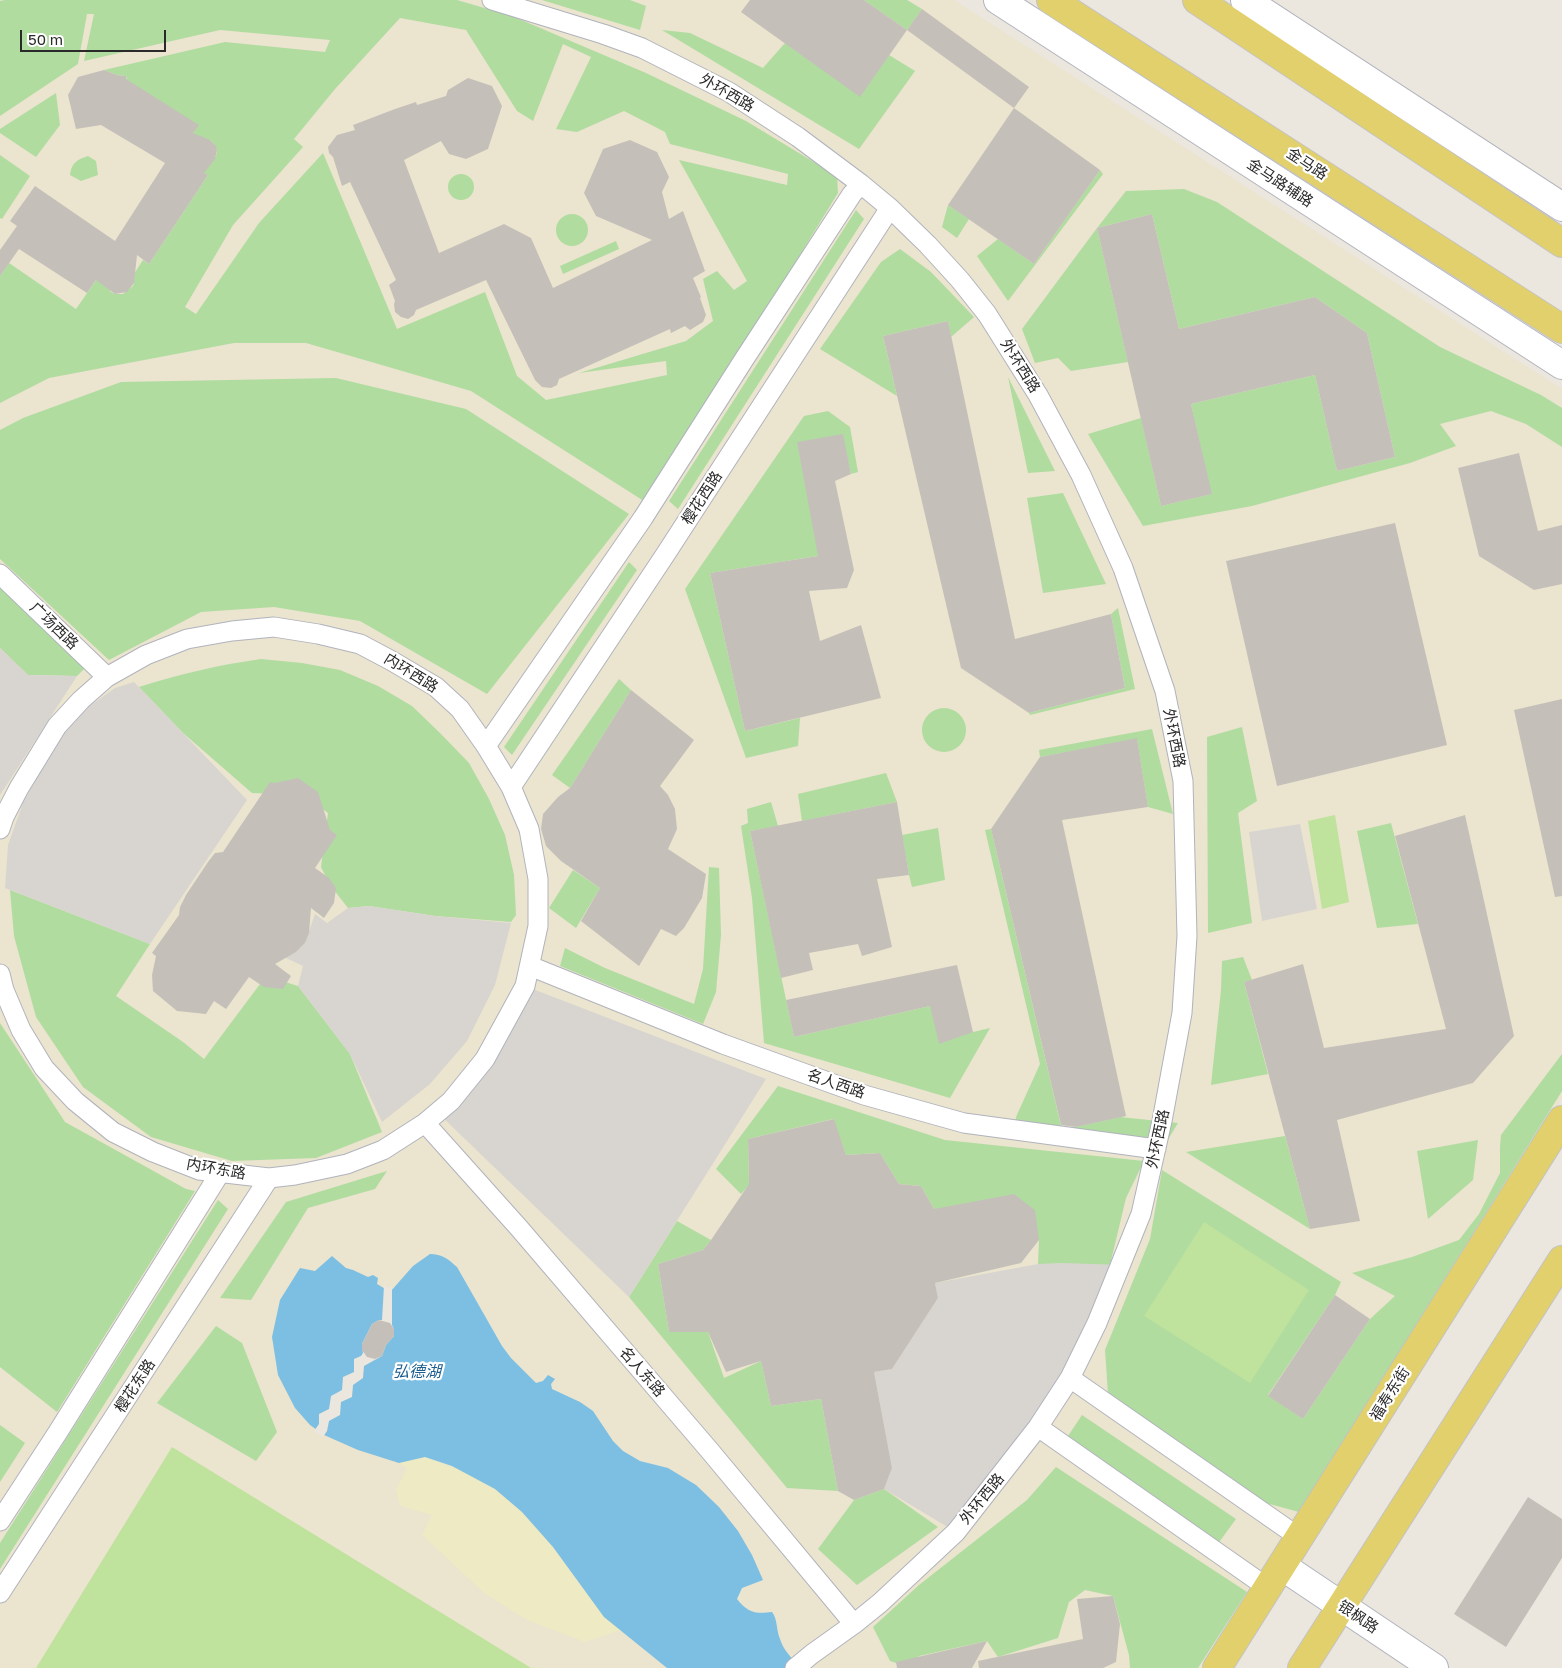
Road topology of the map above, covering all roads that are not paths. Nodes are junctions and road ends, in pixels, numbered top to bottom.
1 (492, 0) edge
2 (998, 0) edge
3 (1051, 0) edge
4 (1197, 0) edge
5 (1245, 0) edge
6 (861, 184) junction
7 (1562, 207) edge
8 (890, 208) junction
9 (1562, 243) edge
10 (1562, 329) edge
11 (1562, 365) edge
12 (0, 574) edge
13 (107, 677) junction
14 (486, 746) junction
15 (511, 787) junction
16 (0, 829) edge
17 (530, 966) junction
18 (0, 974) edge
19 (485, 1060) joint
20 (1562, 1120) edge
21 (426, 1123) junction
22 (1156, 1149) junction
23 (220, 1173) junction
24 (269, 1178) junction
25 (1562, 1260) edge
26 (1070, 1378) junction
27 (1038, 1427) junction
28 (0, 1521) edge
29 (1300, 1538) junction
30 (1282, 1566) junction
31 (1268, 1588) junction
32 (0, 1593) edge
33 (1341, 1606) junction
34 (854, 1624) junction
35 (795, 1668) edge
36 (1217, 1668) edge
37 (1302, 1668) edge
38 (1434, 1668) edge

1 - 6 street, 外环西路
2 - 11 street, 金马路辅路
3 - 10 main road, 金马路
4 - 9 main road
5 - 7 street
6 - 8 street, 外环西路
6 - 14 street
8 - 15 street, 樱花西路
8 - 22 street, 外环西路
12 - 13 street, 广场西路
13 - 14 street, 内环西路
13 - 16 street, 内环西路
14 - 15 street, 内环西路
15 - 17 street, 内环西路
17 - 19 street, 内环西路
17 - 22 street, 名人西路
18 - 23 street, 内环东路
19 - 21 street, 内环东路
20 - 29 main road, 福寿东街
21 - 24 street, 内环东路
21 - 34 street, 名人东路
22 - 26 street, 外环西路
23 - 24 street, 内环东路
23 - 28 street
24 - 32 street, 樱花东路
25 - 33 main road
26 - 27 street, 外环西路
26 - 29 street
27 - 31 street
27 - 34 street, 外环西路
29 - 30 main road, 福寿东街
30 - 31 main road, 福寿东街
30 - 33 street, 银枫路
31 - 36 main road, 福寿东街
33 - 37 main road
33 - 38 street, 银枫路
34 - 35 street, 外环西路

